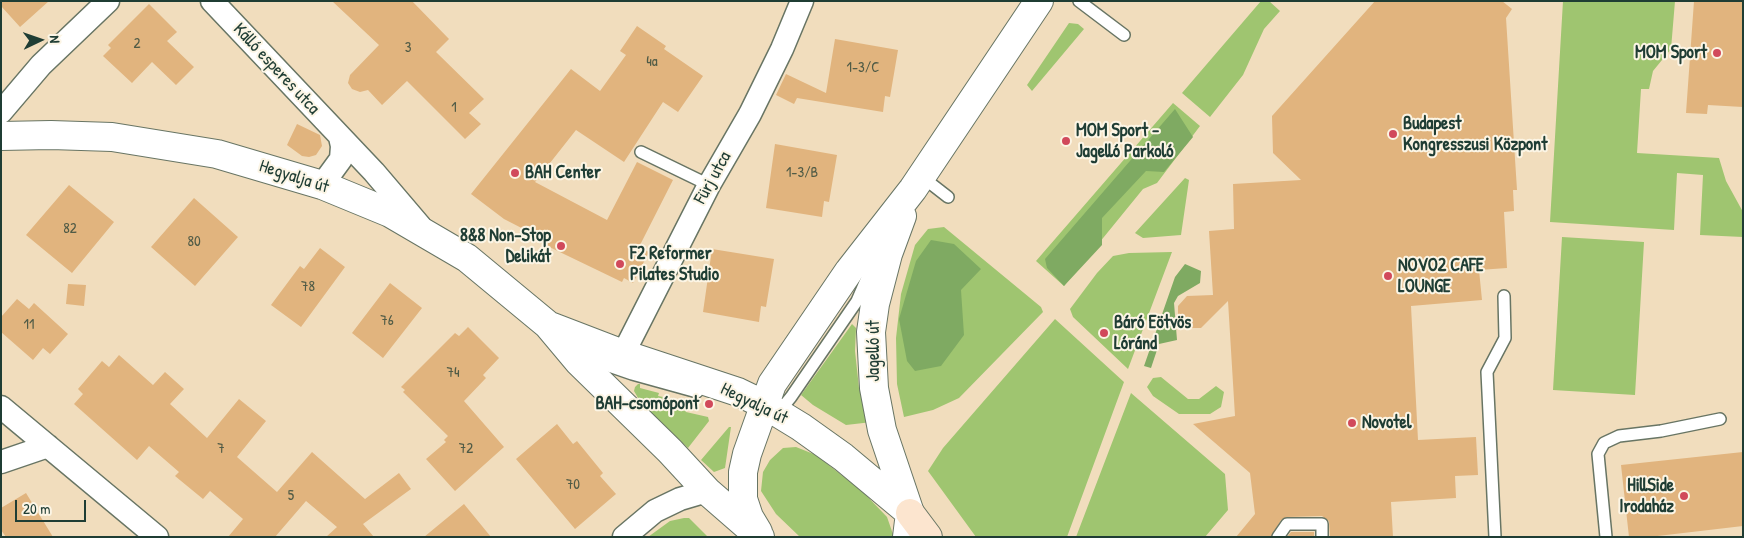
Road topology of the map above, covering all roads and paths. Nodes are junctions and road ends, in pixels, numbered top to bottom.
1 (108, 1) edge
2 (212, 1) edge
3 (802, 1) edge
4 (1039, 1) edge
5 (1079, 1) edge
6 (1124, 35) dead end
7 (1, 112) edge
8 (1, 136) edge
9 (340, 137) junction
10 (641, 152) dead end
11 (917, 182) junction
12 (322, 185) junction
13 (709, 185) junction
14 (948, 197) dead end
15 (425, 232) junction
16 (1504, 296) dead end
17 (548, 325) junction
18 (623, 354) junction
19 (1, 407) edge
20 (758, 411) junction
21 (1720, 419) dead end
22 (48, 446) junction
23 (1, 462) edge
24 (707, 491) junction
25 (908, 525) edge
26 (157, 537) edge
27 (624, 537) edge
28 (761, 537) edge
29 (928, 537) edge
30 (1278, 537) edge
31 (1322, 537) edge
32 (1495, 537) edge
33 (1606, 537) edge

1 - 7 street
2 - 9 street, Kálló esperes utca
3 - 13 street, Fürj utca
4 - 11 street, Jagelló út
5 - 6 lane
8 - 12 street, Hegyalja út
9 - 12 street
9 - 15 street, Kálló esperes utca
10 - 13 lane
11 - 14 lane
11 - 20 street, Jagelló út
11 - 25 street, Jagelló út
12 - 15 street, Hegyalja út
13 - 18 street, Fürj utca
15 - 17 street, Hegyalja út
16 - 32 lane
17 - 18 street, Hegyalja út
17 - 20 lane, Hegyalja út
17 - 24 street, Hegyalja út
18 - 20 street, Hegyalja út
19 - 22 street
20 - 25 street, Hegyalja út
20 - 28 street, Jagelló út
21 - 33 lane
22 - 23 street
22 - 26 street
24 - 27 street
24 - 28 street, Hegyalja út
25 - 29 main road, Hegyalja út
30 - 31 lane

